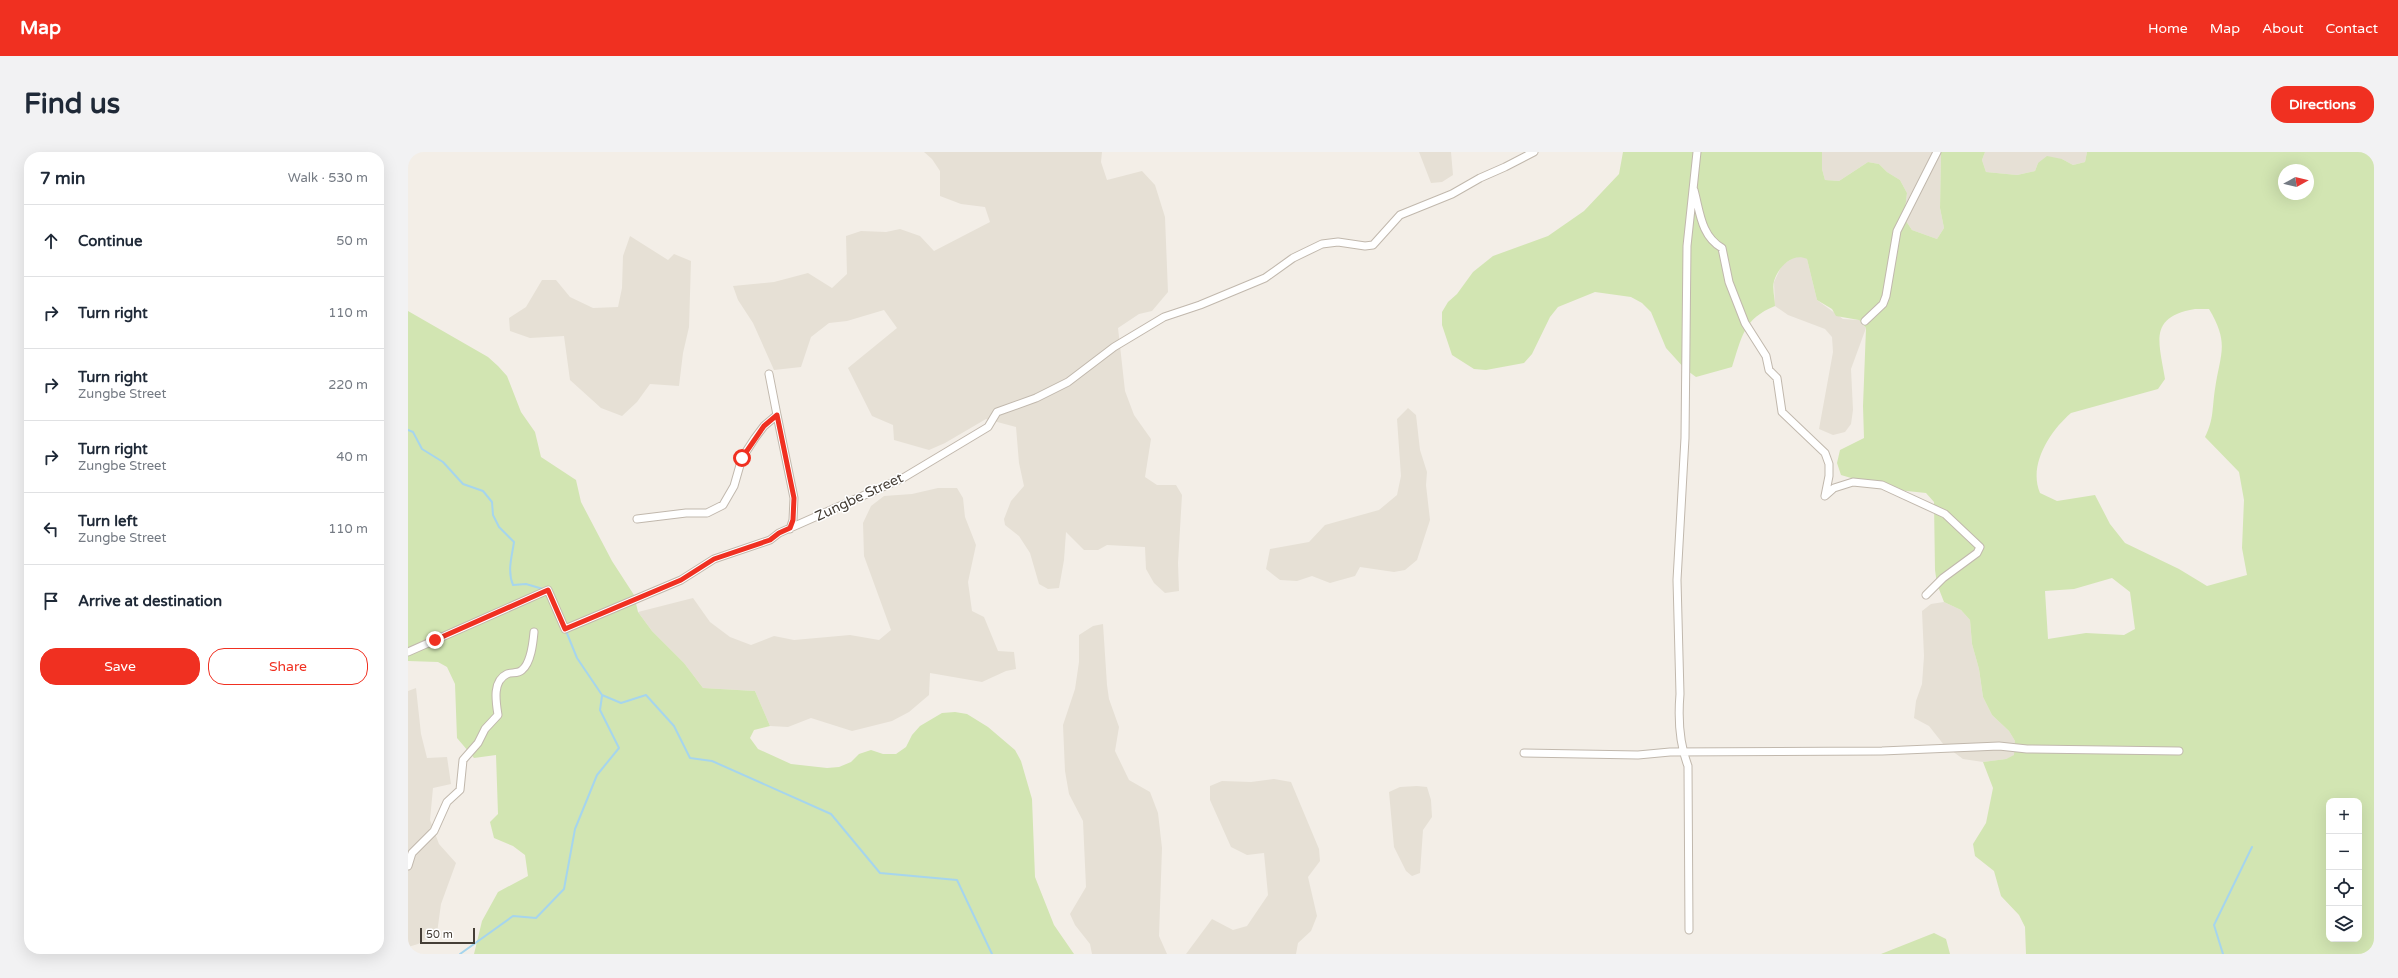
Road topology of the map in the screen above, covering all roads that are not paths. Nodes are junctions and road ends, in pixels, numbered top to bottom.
1 (1534, 152) edge
2 (1697, 152) edge
3 (1937, 152) edge
4 (1693, 186) junction
5 (1865, 322) dead end
6 (769, 374) dead end
7 (777, 415) junction
8 (637, 519) dead end
9 (790, 528) junction
10 (1926, 595) dead end
11 (534, 632) dead end
12 (408, 652) edge
13 (2179, 751) dead end
14 (1683, 752) junction
15 (1524, 753) dead end
16 (408, 866) edge
17 (1689, 930) dead end

1 - 9 street, Zungbe Street
2 - 4 street
3 - 5 street
4 - 10 street
4 - 14 street
6 - 7 street
7 - 8 street
7 - 9 street
9 - 12 street, Zungbe Street
11 - 16 street
13 - 14 street
14 - 15 street
14 - 17 street

